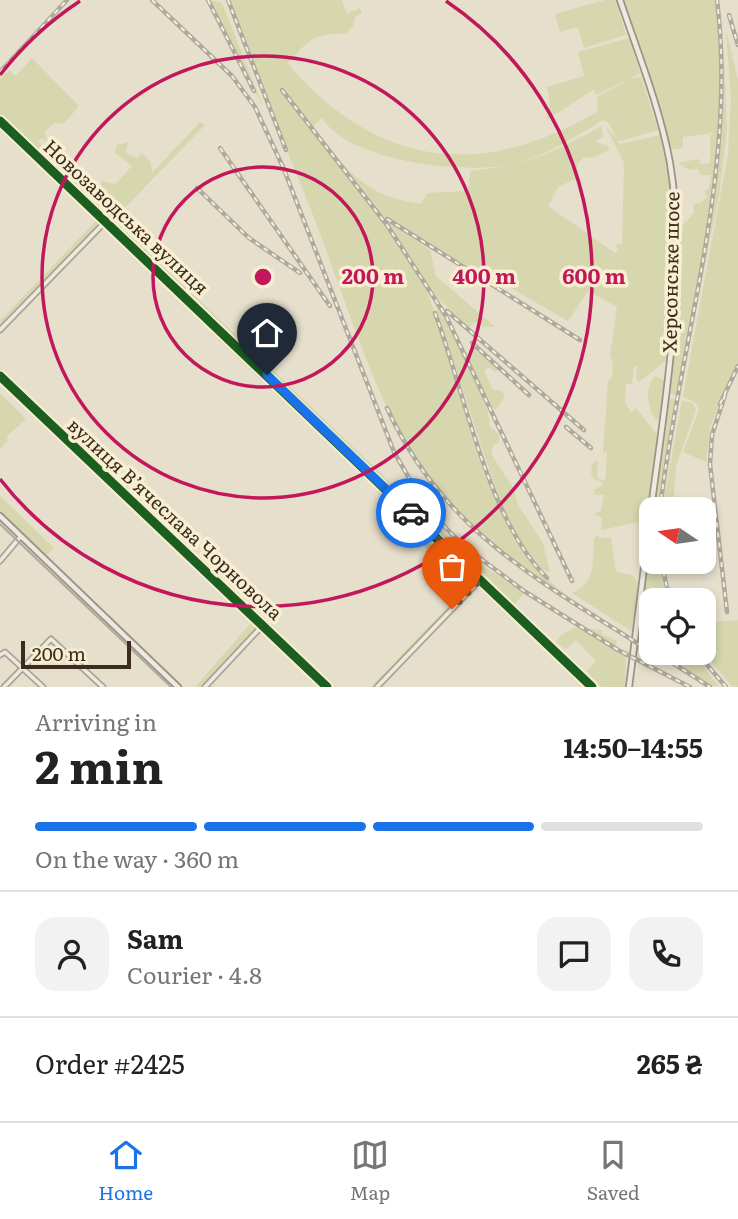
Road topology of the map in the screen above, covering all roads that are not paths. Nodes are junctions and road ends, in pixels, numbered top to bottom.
1 (620, 0) edge
2 (0, 121) edge
3 (106, 221) junction
4 (0, 330) edge
5 (0, 376) edge
6 (653, 497) edge
7 (0, 516) edge
8 (21, 536) junction
9 (0, 561) edge
10 (643, 574) edge
11 (480, 580) junction
12 (263, 625) junction
13 (0, 655) edge
14 (22, 667) junction
15 (4, 687) edge
16 (43, 687) edge
17 (103, 687) edge
18 (178, 687) edge
19 (205, 687) edge
20 (327, 687) edge
21 (377, 687) edge
22 (592, 687) edge
23 (629, 687) edge

1 - 6 main road, Херсонське шосе
2 - 3 main road, Новозаводська вулиця
3 - 4 street
3 - 11 main road, Новозаводська вулиця
5 - 12 street, вулиця Вʼячеслава Чорновола
7 - 8 main road
8 - 9 street
8 - 18 main road
10 - 23 main road, Херсонське шосе
11 - 21 street
11 - 22 main road, Новозаводська вулиця
12 - 19 street
12 - 20 street, вулиця Вʼячеслава Чорновола
13 - 14 street
14 - 15 street
14 - 16 street
14 - 17 street

